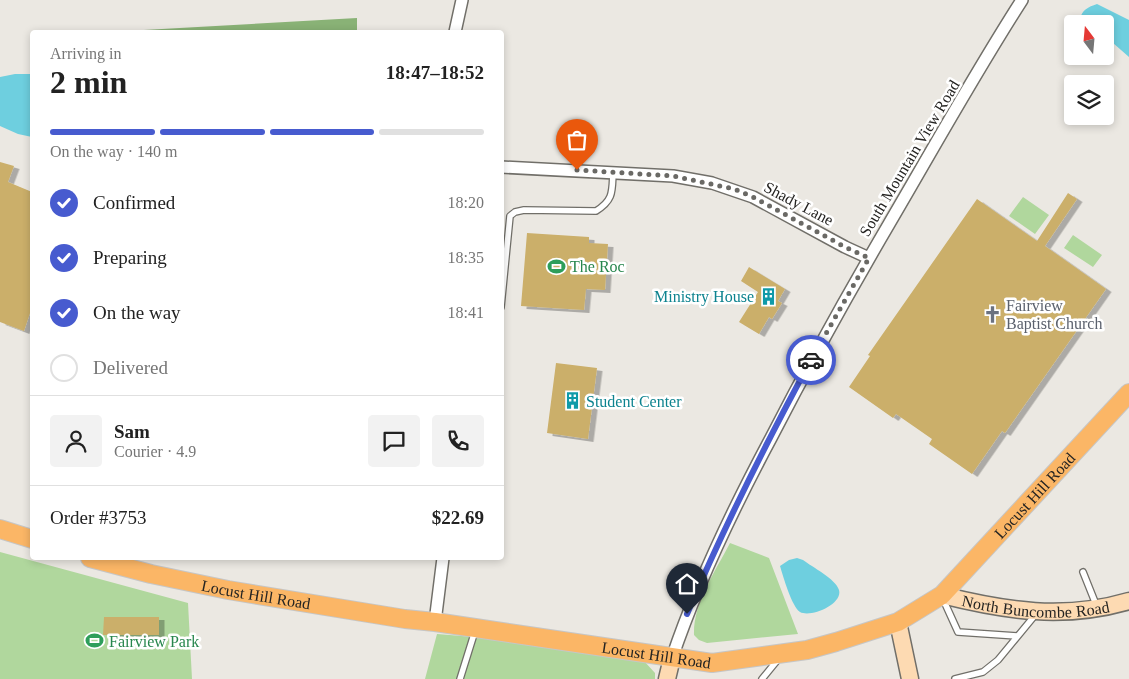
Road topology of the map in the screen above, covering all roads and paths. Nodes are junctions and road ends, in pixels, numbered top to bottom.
1 (462, 0) edge
2 (1022, 0) edge
3 (455, 30) edge
4 (504, 167) edge
5 (613, 172) junction
6 (869, 258) junction
7 (504, 276) edge
8 (1129, 393) edge
9 (0, 529) edge
10 (30, 538) edge
11 (98, 560) edge
12 (443, 560) edge
13 (1083, 572) dead end
14 (942, 594) junction
15 (1129, 601) edge
16 (1098, 609) junction
17 (1037, 612) junction
18 (435, 622) junction
19 (898, 622) junction
20 (476, 629) junction
21 (1017, 636) junction
22 (782, 654) junction
23 (672, 658) junction
24 (460, 679) edge
25 (667, 679) edge
26 (762, 679) edge
27 (910, 679) edge
28 (955, 679) edge

1 - 3 street
2 - 6 street, South Mountain View Road
4 - 5 street, Shady Lane
5 - 6 street, Shady Lane
5 - 7 lane
6 - 23 street, South Mountain View Road
8 - 14 main road, Locust Hill Road
9 - 10 main road
11 - 18 main road, Locust Hill Road
12 - 18 street
13 - 16 lane
14 - 17 street, North Buncombe Road
14 - 19 main road, Locust Hill Road
14 - 21 lane
15 - 16 street, North Buncombe Road
16 - 17 street, North Buncombe Road
17 - 21 lane
18 - 20 main road, Locust Hill Road
19 - 22 main road, Locust Hill Road
19 - 27 street
20 - 23 main road, Locust Hill Road
20 - 24 lane
21 - 28 lane
22 - 23 main road, Locust Hill Road
22 - 26 lane
23 - 25 street

